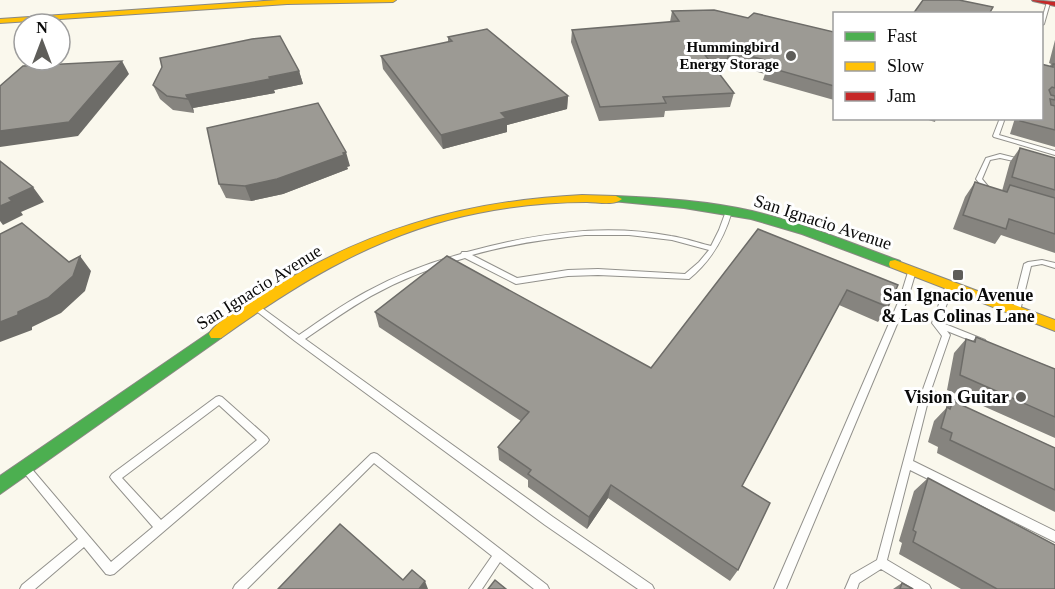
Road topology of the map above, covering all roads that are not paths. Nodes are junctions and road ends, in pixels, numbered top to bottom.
1 (150, 0) edge
2 (309, 0) edge
3 (393, 0) edge
4 (279, 2) junction
5 (0, 9) edge
6 (0, 21) edge
7 (1002, 120) edge
8 (1055, 153) edge
9 (1028, 162) edge
10 (993, 193) edge
11 (729, 211) junction
12 (713, 249) junction
13 (464, 254) junction
14 (1055, 266) edge
15 (912, 271) junction
16 (950, 285) junction
17 (255, 307) junction
18 (1016, 311) junction
19 (936, 323) junction
20 (1055, 326) edge
21 (298, 339) junction
22 (990, 345) edge
23 (926, 392) junction
24 (969, 411) edge
25 (907, 463) junction
26 (25, 468) junction
27 (0, 486) edge
28 (161, 528) junction
29 (1055, 537) edge
30 (85, 540) junction
31 (499, 555) junction
32 (881, 563) junction
33 (26, 589) edge
34 (239, 589) edge
35 (475, 589) edge
36 (543, 589) edge
37 (648, 589) edge
38 (780, 589) edge
39 (851, 589) edge
40 (925, 589) edge

1 - 5 main road
2 - 4 main road
3 - 4 main road
4 - 6 main road
7 - 8 lane
9 - 10 lane
11 - 12 lane
11 - 15 main road, San Ignacio Avenue
11 - 17 main road, San Ignacio Avenue
12 - 13 lane
12 - 13 lane
13 - 21 lane
14 - 18 lane
15 - 16 main road, San Ignacio Avenue
15 - 38 lane
16 - 18 main road, San Ignacio Avenue
16 - 19 lane
17 - 21 lane
17 - 26 main road, San Ignacio Avenue
18 - 20 main road, San Ignacio Avenue
19 - 22 lane
19 - 23 lane
21 - 37 lane
23 - 24 lane
23 - 25 lane
25 - 29 lane
25 - 32 lane
26 - 27 main road, San Ignacio Avenue
26 - 30 lane
28 - 28 lane
28 - 30 lane
30 - 33 lane
31 - 34 lane
31 - 35 lane
31 - 36 lane
32 - 39 lane
32 - 40 lane

